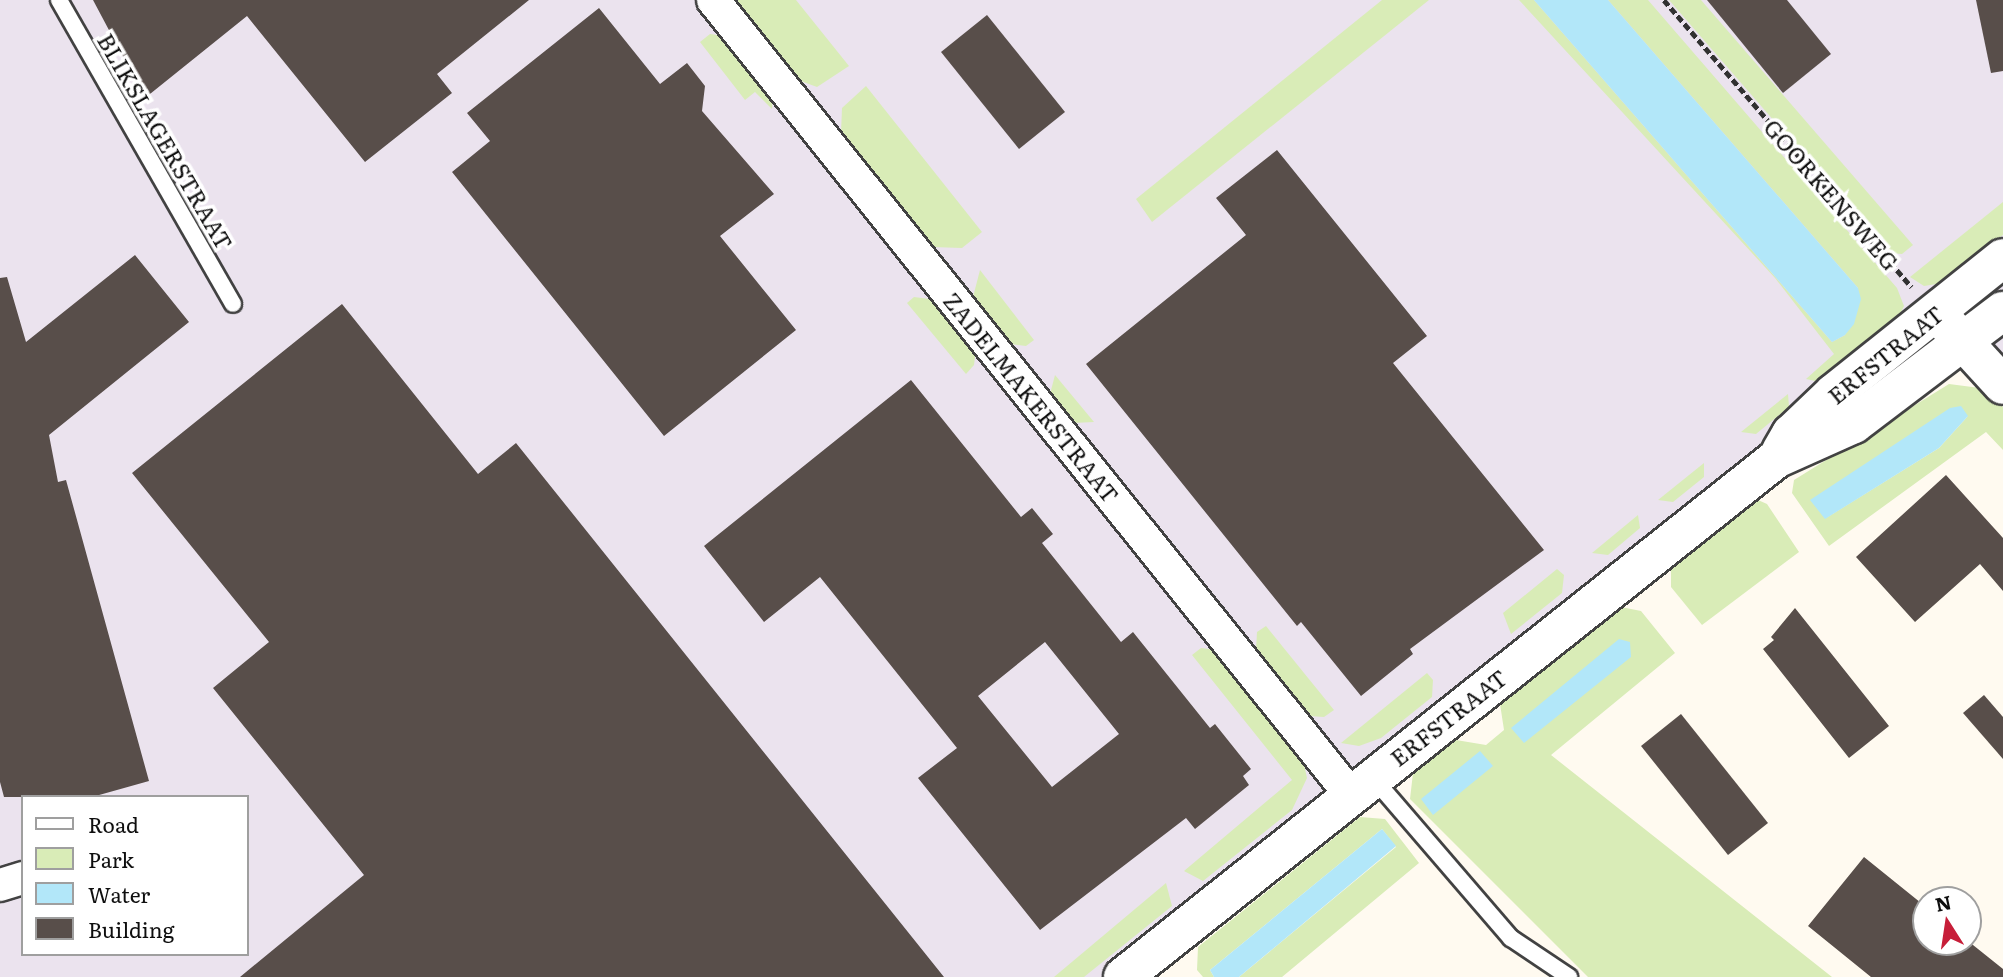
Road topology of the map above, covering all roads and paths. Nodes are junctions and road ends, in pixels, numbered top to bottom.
1 (58, 0) edge
2 (713, 0) edge
3 (1664, 0) edge
4 (2003, 258) edge
5 (233, 304) dead end
6 (2003, 311) edge
7 (1936, 314) junction
8 (1966, 340) junction
9 (2003, 385) edge
10 (1776, 459) junction
11 (1361, 785) junction
12 (21, 879) edge
13 (0, 885) edge
14 (1123, 977) edge
15 (1569, 977) edge

1 - 5 lane, BLIKSLAGERSTRAAT
2 - 11 street, ZADELMAKERSTRAAT
3 - 7 path, GOORKENSWEG
4 - 7 street, ERFSTRAAT
6 - 8 street, ERFSTRAAT
7 - 8 street
7 - 10 street, ERFSTRAAT
8 - 9 street
8 - 10 street, ERFSTRAAT
10 - 11 street, ERFSTRAAT
11 - 14 street, ERFSTRAAT
11 - 15 lane
12 - 13 street

